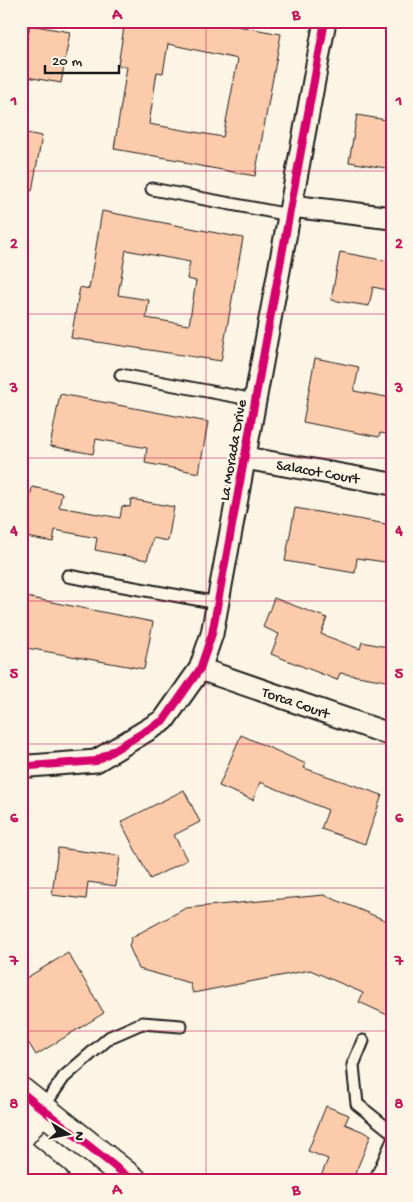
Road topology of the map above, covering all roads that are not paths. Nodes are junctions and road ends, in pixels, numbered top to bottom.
1 (326, 21) edge
2 (152, 190) dead end
3 (290, 211) junction
4 (392, 218) edge
5 (121, 374) dead end
6 (256, 400) junction
7 (245, 458) junction
8 (392, 484) edge
9 (68, 576) dead end
10 (218, 603) junction
11 (200, 669) junction
12 (392, 735) edge
13 (21, 764) edge
14 (181, 1026) dead end
15 (362, 1041) dead end
16 (21, 1092) edge
17 (42, 1109) junction
18 (392, 1132) edge
19 (21, 1136) edge
20 (392, 1142) edge
21 (21, 1153) edge
22 (55, 1181) edge
23 (133, 1181) edge
24 (375, 1181) edge

1 - 3 street, La Morada Drive
2 - 3 lane
3 - 4 street
3 - 6 street, La Morada Drive
5 - 6 lane
6 - 7 street, La Morada Drive
7 - 8 street, Salacot Court
7 - 10 street, La Morada Drive
9 - 10 lane
10 - 11 street, La Morada Drive
11 - 12 street, Torca Court
11 - 13 street, La Morada Drive
14 - 17 lane
15 - 18 lane
16 - 17 main road
17 - 19 main road
17 - 23 main road
20 - 24 lane
21 - 22 main road

